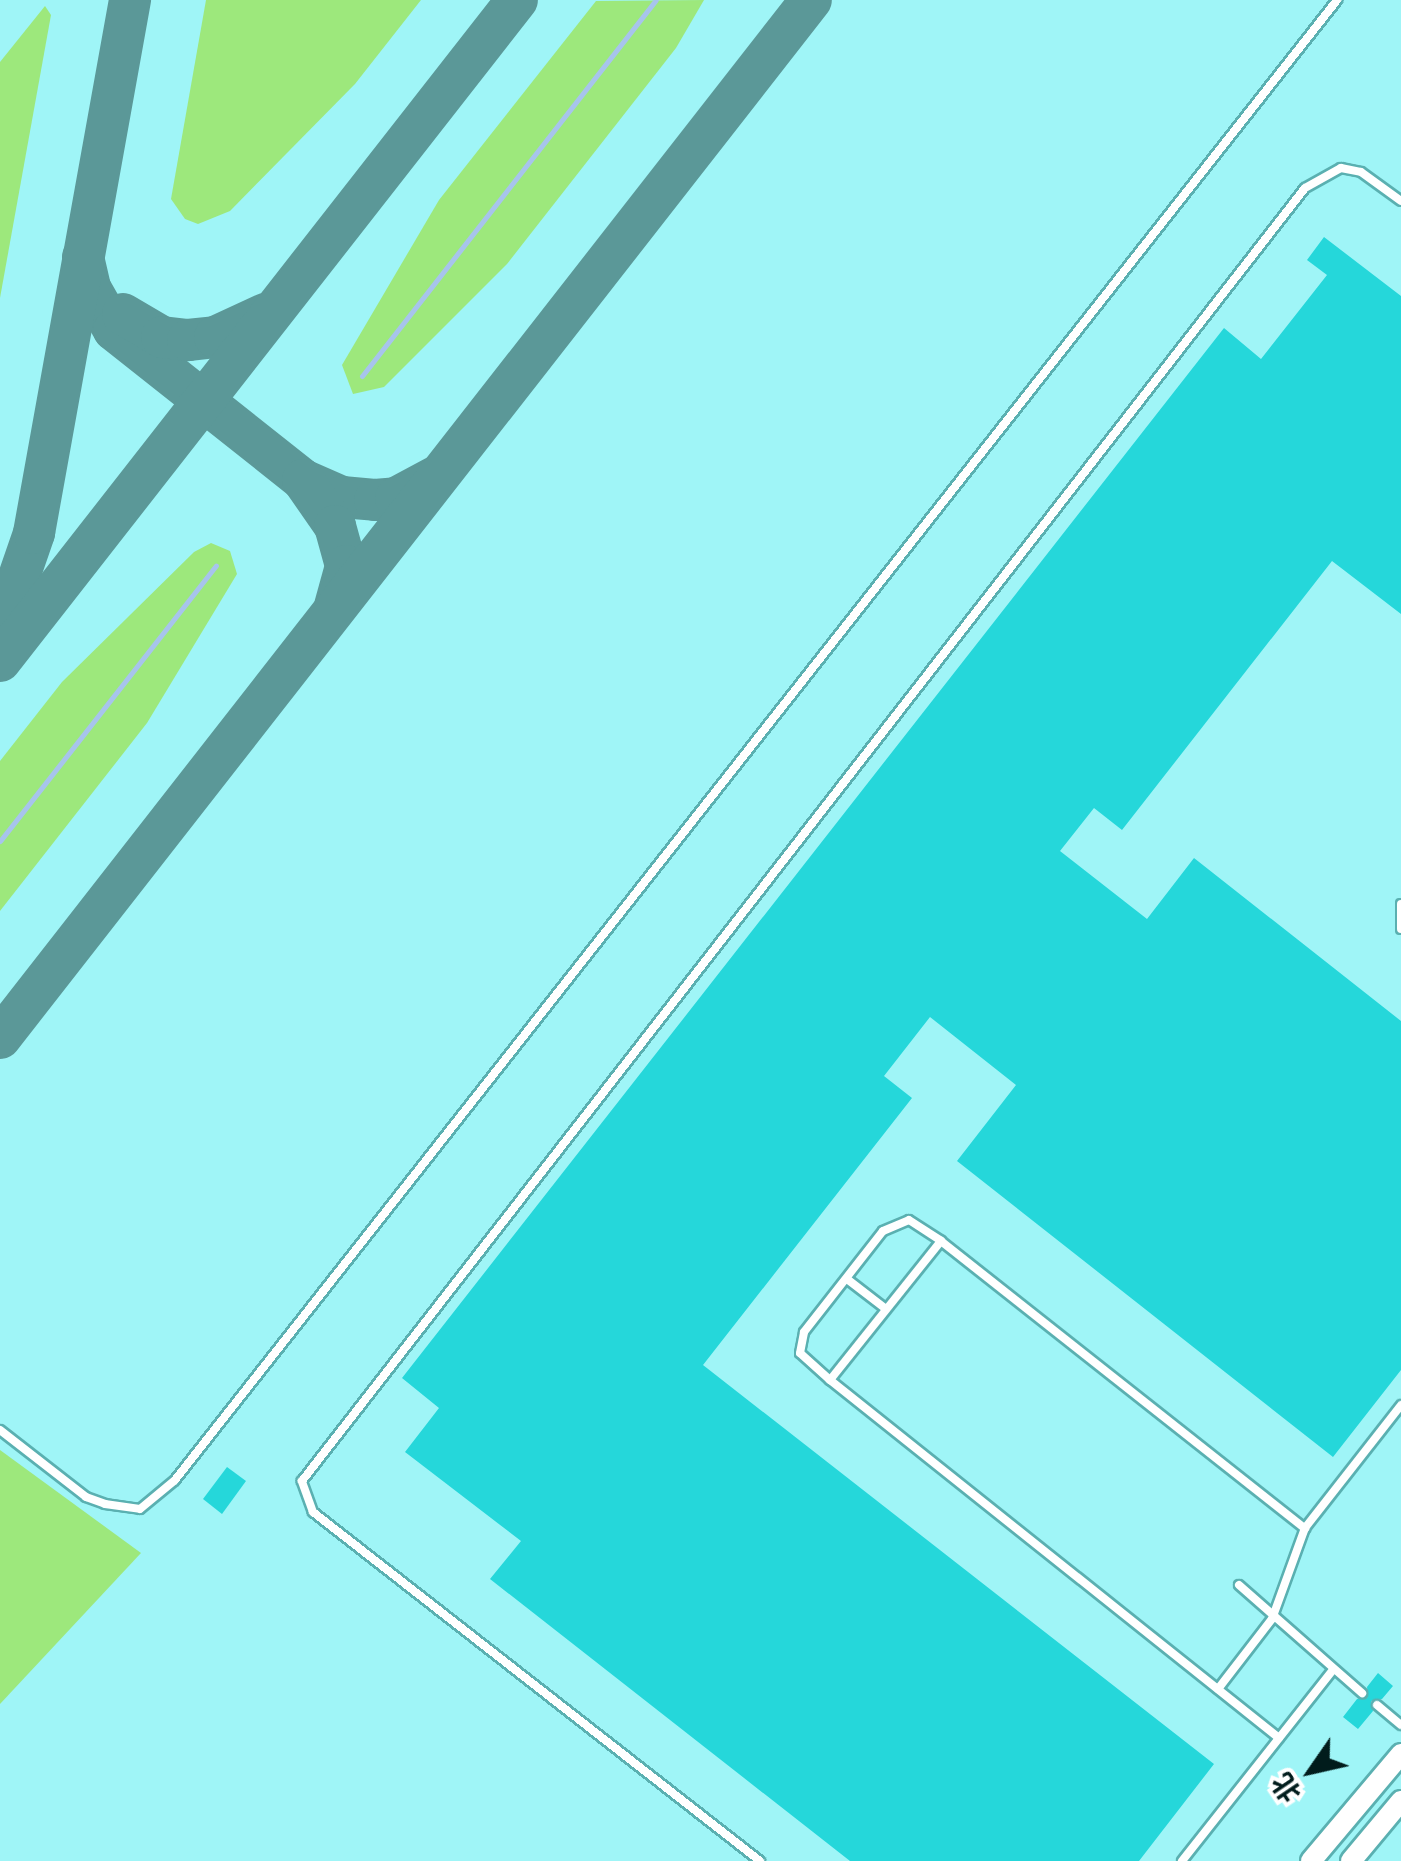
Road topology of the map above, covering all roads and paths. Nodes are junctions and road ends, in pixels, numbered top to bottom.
1 (1337, 0) edge
2 (1401, 202) edge
3 (1401, 904) edge
4 (1401, 929) edge
5 (941, 1241) junction
6 (846, 1278) junction
7 (886, 1309) junction
8 (830, 1380) junction
9 (1401, 1406) edge
10 (0, 1430) edge
11 (1305, 1528) junction
12 (1239, 1585) dead end
13 (1272, 1620) junction
14 (1333, 1670) junction
15 (1218, 1689) junction
16 (1362, 1693) dead end
17 (1377, 1705) dead end
18 (1401, 1725) edge
19 (1279, 1738) junction
20 (1401, 1754) edge
21 (1401, 1801) edge
22 (754, 1859) edge
23 (1182, 1861) edge
24 (1311, 1861) edge
25 (1351, 1861) edge

1 - 10 lane
2 - 22 lane
3 - 4 lane
5 - 6 lane
5 - 7 lane
5 - 11 lane
6 - 7 lane
6 - 8 lane
7 - 8 lane
8 - 15 lane
9 - 11 lane
11 - 13 lane
12 - 13 lane
13 - 14 lane
13 - 15 lane
14 - 16 lane
14 - 19 lane
15 - 19 lane
17 - 18 lane
19 - 23 lane
20 - 24 street
21 - 25 street

